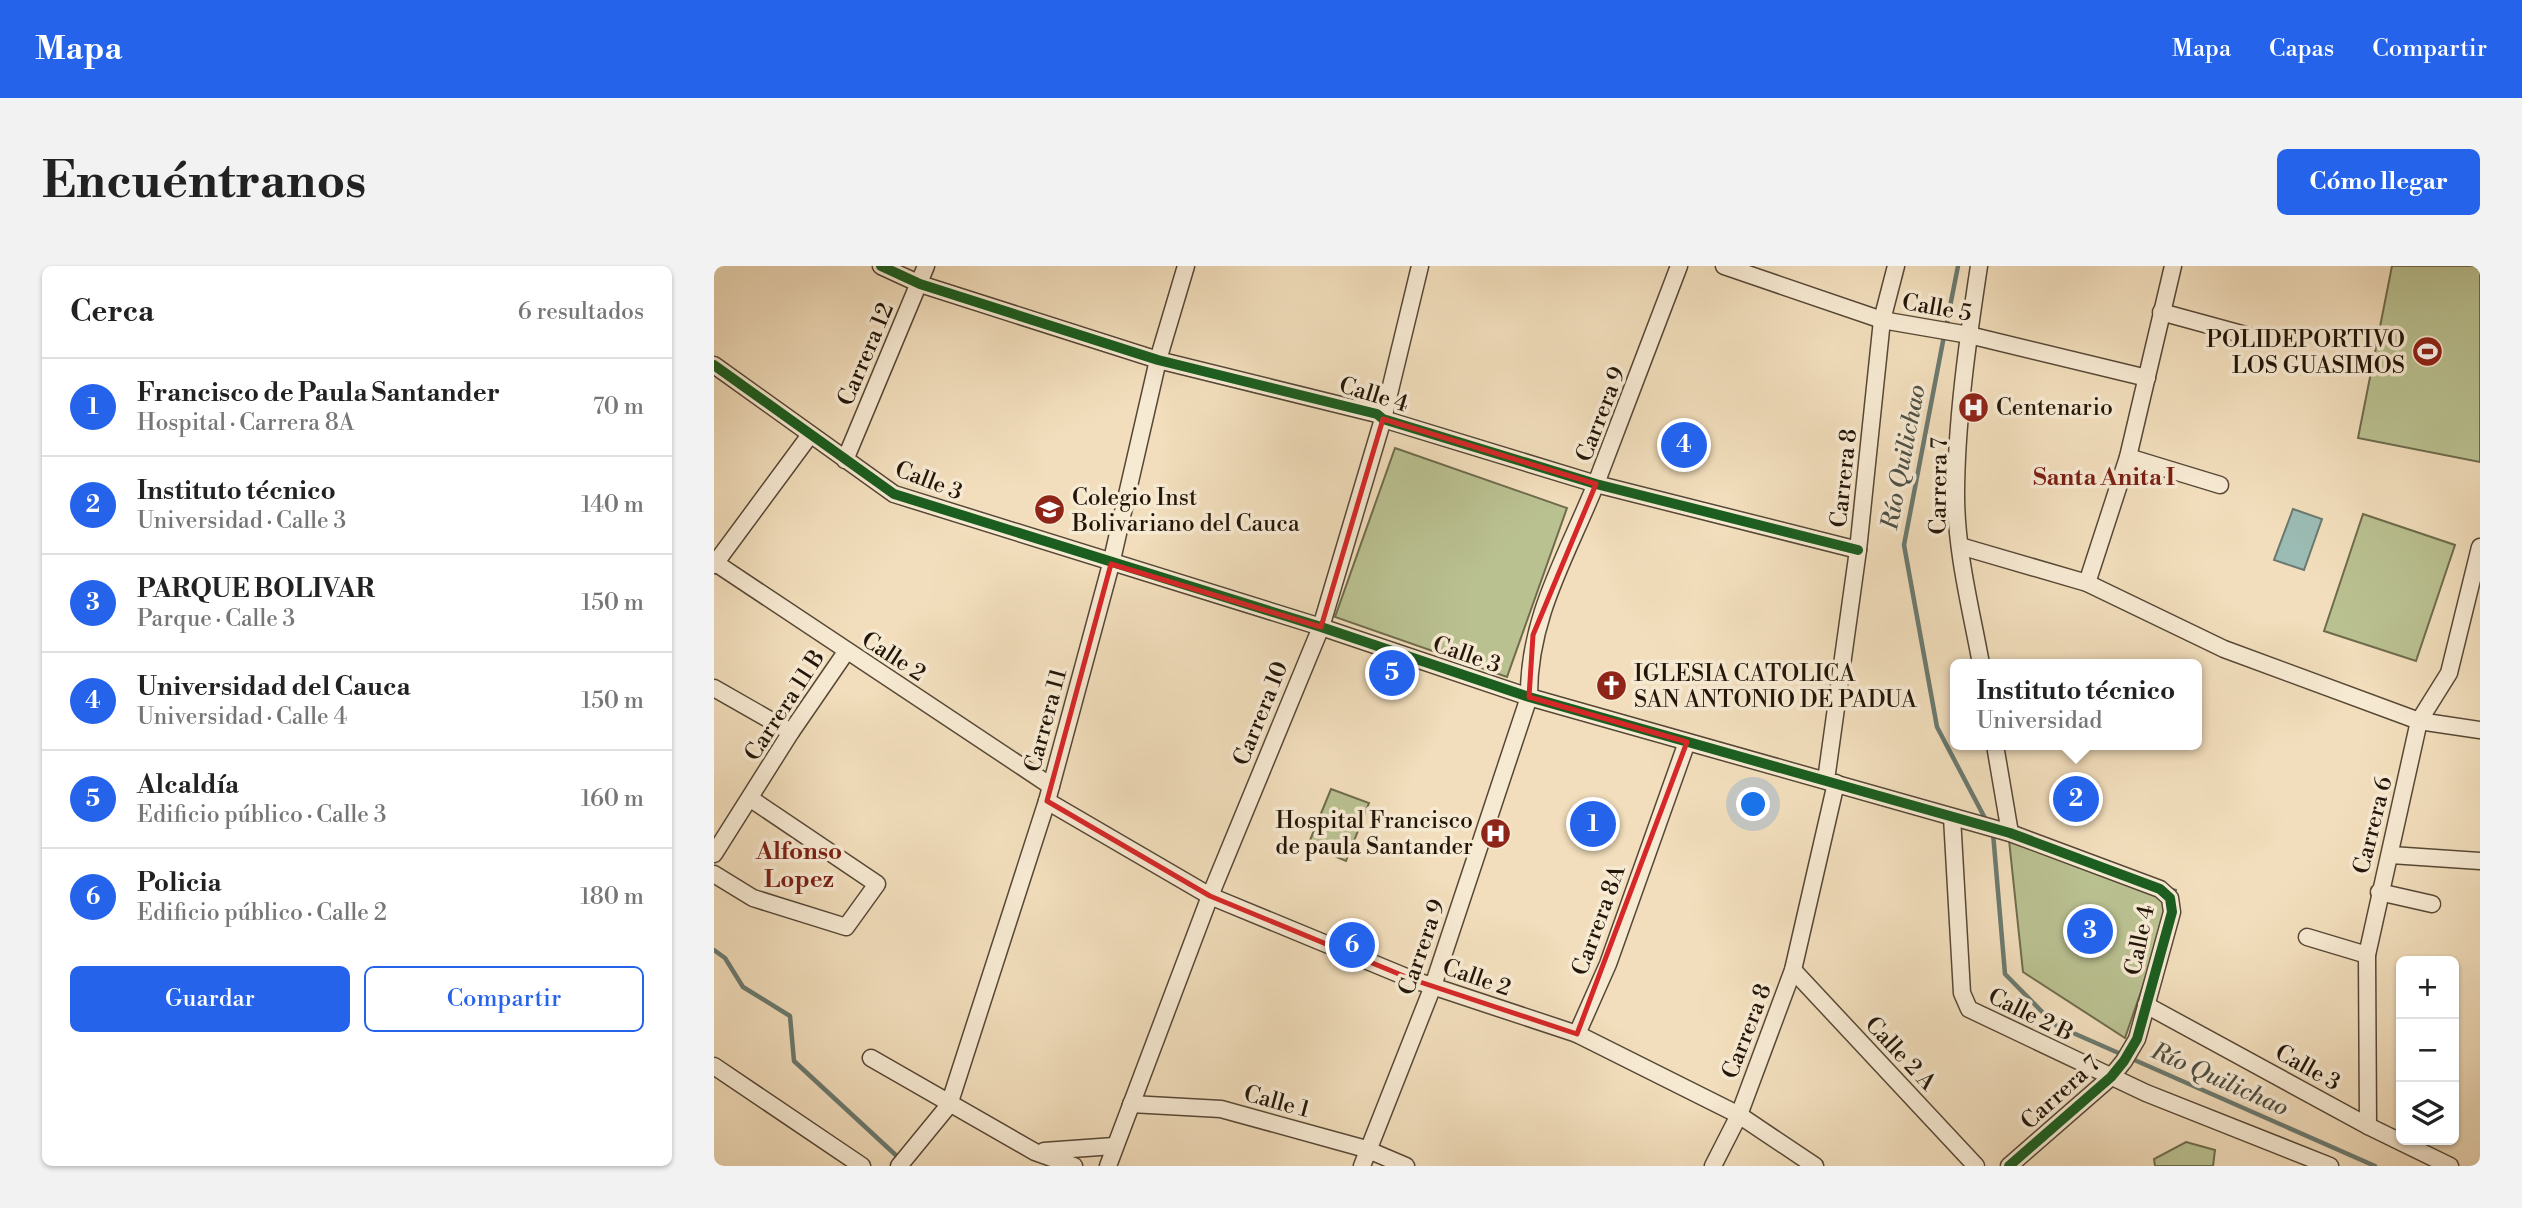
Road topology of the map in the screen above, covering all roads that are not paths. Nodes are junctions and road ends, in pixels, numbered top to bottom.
1 (881, 266) edge
2 (926, 266) edge
3 (1186, 266) edge
4 (1420, 266) edge
5 (1679, 266) edge
6 (1724, 266) edge
7 (1896, 266) edge
8 (1979, 266) edge
9 (2173, 266) edge
10 (920, 284) junction
11 (2161, 313) junction
12 (1887, 321) junction
13 (1963, 334) junction
14 (2260, 339) dead end
15 (1158, 360) junction
16 (714, 365) edge
17 (2147, 377) junction
18 (1383, 419) junction
19 (810, 435) junction
20 (2128, 457) junction
21 (845, 460) junction
22 (1595, 484) junction
23 (2220, 485) dead end
24 (1960, 546) junction
25 (2480, 547) edge
26 (1858, 550) junction
27 (714, 564) edge
28 (1111, 564) junction
29 (2087, 583) junction
30 (1321, 627) junction
31 (846, 652) junction
32 (1980, 659) edge
33 (714, 688) edge
34 (1528, 697) junction
35 (2419, 721) junction
36 (2480, 730) edge
37 (791, 732) junction
38 (1687, 742) junction
39 (1996, 750) edge
40 (1831, 782) junction
41 (1049, 793) junction
42 (751, 799) junction
43 (1958, 820) junction
44 (2006, 832) junction
45 (714, 854) edge
46 (2391, 855) junction
47 (2480, 861) edge
48 (714, 874) edge
49 (2160, 889) joint
50 (2379, 892) junction
51 (1210, 896) junction
52 (2432, 904) dead end
53 (2307, 937) dead end
54 (2367, 955) junction
55 (1793, 970) junction
56 (1433, 986) junction
57 (2146, 1005) junction
58 (1577, 1034) junction
59 (871, 1058) dead end
60 (714, 1066) edge
61 (2116, 1072) junction
62 (1130, 1104) junction
63 (949, 1105) junction
64 (1739, 1115) junction
65 (2368, 1126) junction
66 (1114, 1146) junction
67 (1366, 1149) junction
68 (1035, 1152) junction
69 (862, 1166) edge
70 (899, 1166) edge
71 (1074, 1166) edge
72 (1108, 1166) edge
73 (1362, 1166) edge
74 (1406, 1166) edge
75 (1713, 1166) edge
76 (1815, 1166) edge
77 (1976, 1166) edge
78 (2009, 1166) edge
79 (2330, 1166) edge
80 (2450, 1166) edge

1 - 10 street, Calle 4
2 - 10 street, Carrera 12
3 - 15 street, Carrera 11
4 - 18 street, Carrera 10
5 - 22 street, Carrera 9
6 - 12 street, Calle 5
7 - 12 street, Carrera 8
8 - 13 street, Carrera 7
9 - 11 street
10 - 15 street, Calle 4
10 - 21 street, Carrera 12
11 - 14 street
11 - 17 street
12 - 13 street, Calle 5
12 - 26 street, Carrera 8
13 - 17 street, Calle 5
13 - 24 street, Carrera 7
15 - 18 street, Calle 4
15 - 28 street, Carrera 11
16 - 19 street, Calle 3
17 - 20 street
18 - 22 street, Calle 4
18 - 30 street, Carrera 10
19 - 21 street, Calle 3
19 - 27 street
20 - 23 street
20 - 29 street
21 - 28 street, Calle 3
22 - 26 street, Calle 4
22 - 34 street, Carrera 9
24 - 29 street
24 - 32 street, Carrera 7
25 - 35 street, Carrera 6
26 - 40 street, Carrera 8
27 - 31 street, Calle 2
28 - 30 street, Calle 3
28 - 41 street, Carrera 11
29 - 35 street
30 - 34 street, Calle 3
30 - 51 street, Carrera 10
31 - 37 street, Carrera 11 B
31 - 41 street, Calle 2
33 - 37 street
34 - 38 street, Calle 3
34 - 56 street, Carrera 9
35 - 36 street
35 - 46 street, Carrera 6
37 - 42 street, Carrera 11 B
38 - 40 street, Calle 3
38 - 58 street, Carrera 8A
39 - 44 street
40 - 43 street, Calle 3
40 - 55 street, Carrera 8
41 - 51 street, Calle 2
41 - 63 street, Carrera 11
42 - 45 street, Carrera 11 B
42 - 48 street
43 - 44 street, Calle 3
43 - 61 street, Calle 2 B
44 - 49 street, Calle 3
46 - 47 street
46 - 50 street, Carrera 6
49 - 57 street, Calle 4
50 - 52 street
50 - 54 street, Carrera 6
51 - 56 street, Calle 2
51 - 62 street, Carrera 10
53 - 54 street
54 - 65 street, Carrera 6
55 - 64 street, Carrera 8
55 - 77 street, Calle 2 A
56 - 58 street, Calle 2
56 - 67 street, Carrera 9
57 - 61 street, Carrera 7
57 - 65 street, Calle 3
58 - 64 street, Calle 2
59 - 63 street
60 - 69 street
61 - 78 street, Carrera 7
61 - 79 street, Calle 2 B
62 - 66 street, Carrera 10
62 - 67 street, Calle 1
63 - 68 street
63 - 70 street, Carrera 11
64 - 75 street, Carrera 8
64 - 76 street, Calle 2
65 - 80 street, Calle 3
66 - 68 street
66 - 72 street, Carrera 10
67 - 73 street, Carrera 9
67 - 74 street, Calle 1
68 - 71 street

